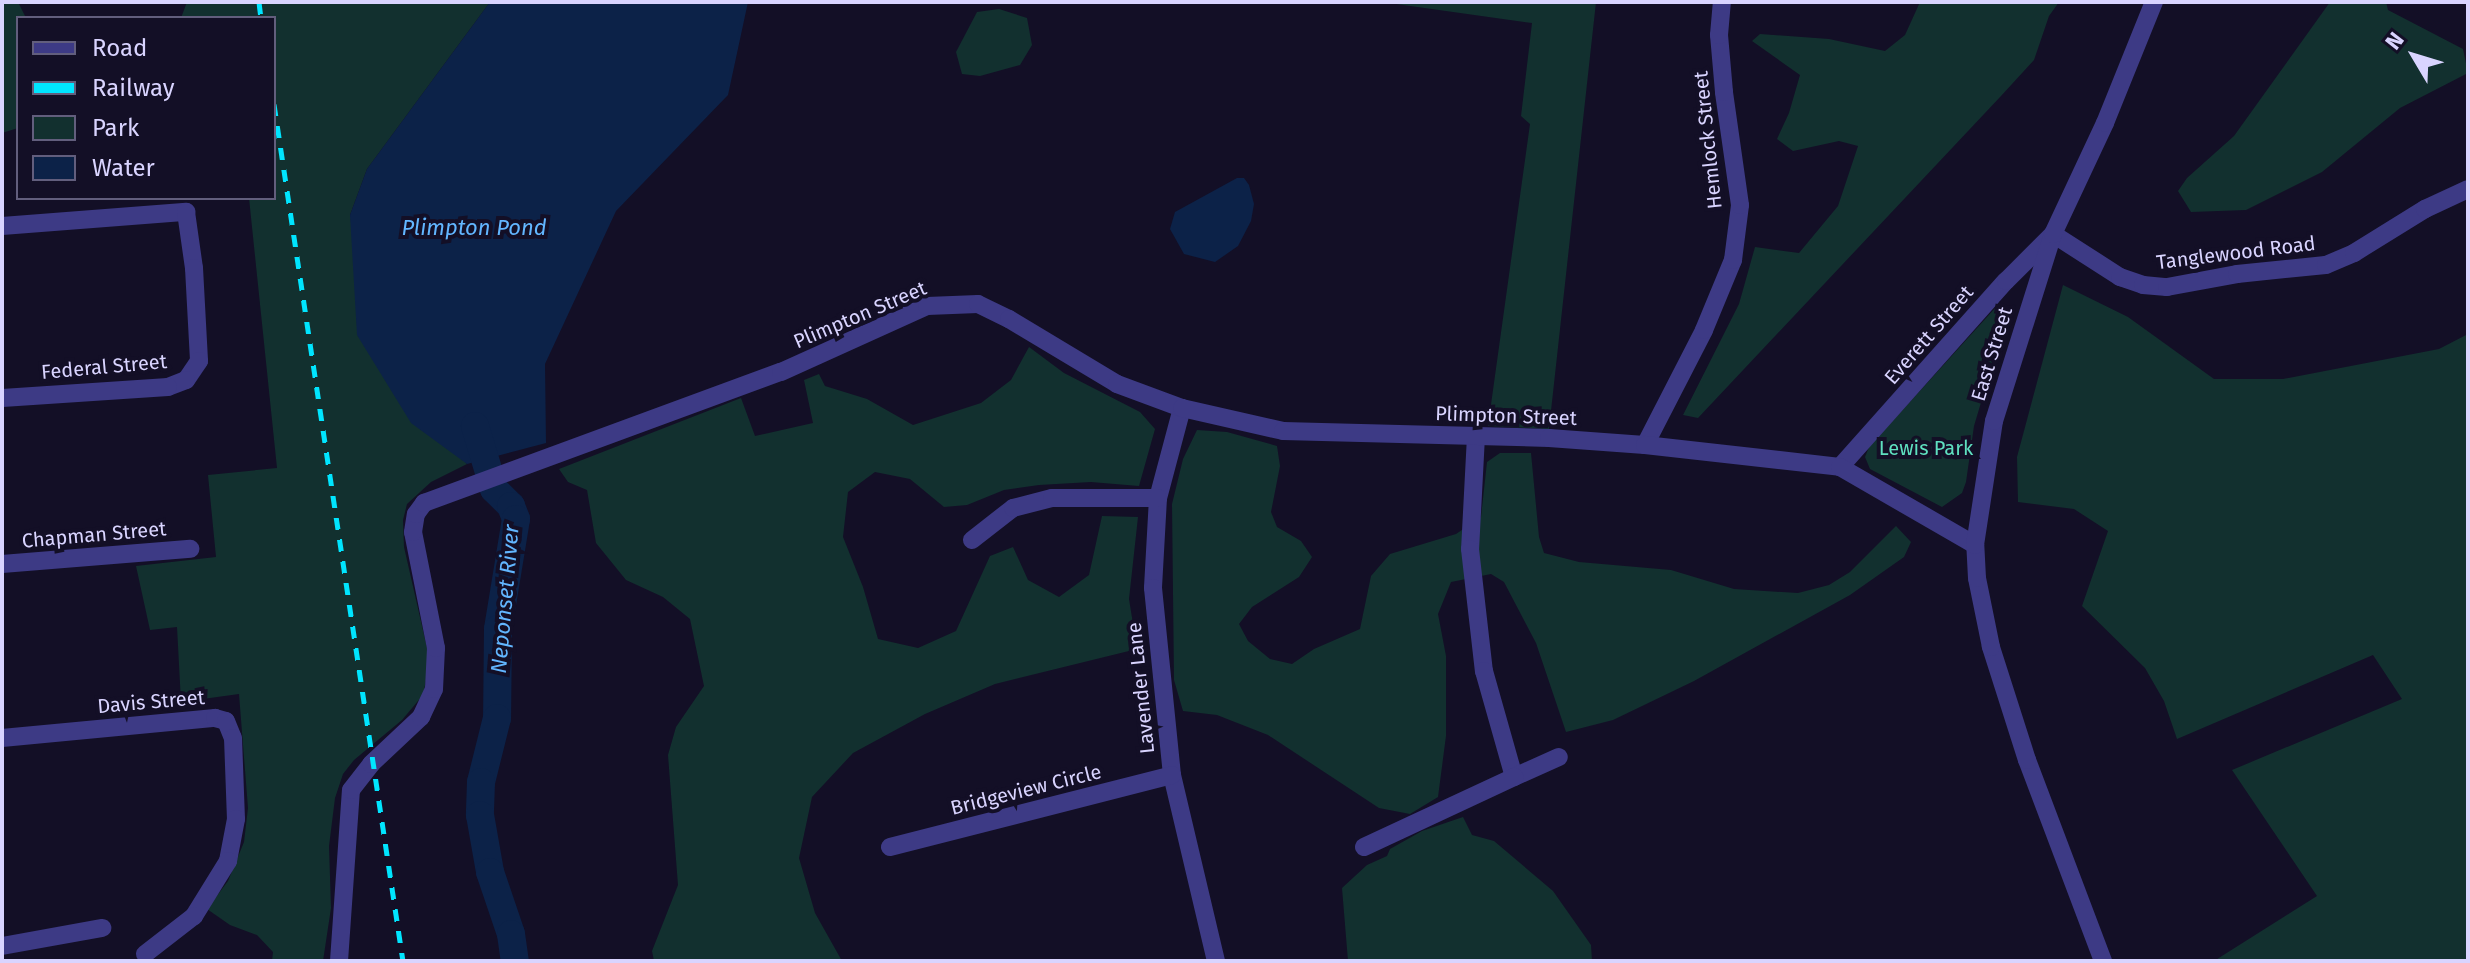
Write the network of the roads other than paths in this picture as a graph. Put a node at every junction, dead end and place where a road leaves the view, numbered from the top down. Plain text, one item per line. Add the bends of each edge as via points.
1 (1722, 2) edge
2 (2154, 2) edge
3 (2468, 189) edge
4 (2, 226) edge
5 (2053, 234) junction
6 (2, 398) edge
7 (1182, 408) junction
8 (1476, 436) junction
9 (1645, 445) junction
10 (1840, 467) junction
11 (1158, 498) junction
12 (972, 540) dead end
13 (1975, 545) junction
14 (190, 549) dead end
15 (2, 564) edge
16 (2, 738) edge
17 (1559, 757) dead end
18 (1172, 775) junction
19 (1514, 777) junction
20 (890, 847) dead end
21 (1364, 847) dead end
22 (102, 928) dead end
23 (2, 946) edge
24 (145, 954) dead end
25 (339, 961) edge
26 (1216, 961) edge
27 (2103, 961) edge

1 - 9 street, Hemlock Street via 1724,92 1740,205 1733,260
2 - 5 street, East Street
3 - 5 street, Tanglewood Road via 2326,265 2167,287 2120,277
4 - 6 street, Federal Street via 186,212 199,361 186,380 168,387
5 - 10 street, Everett Street
5 - 13 street, East Street via 1994,421
7 - 8 street, Plimpton Street via 1283,431
7 - 11 street, Lavender Lane
7 - 25 street, Plimpton Street via 1117,384 978,304 927,306 781,372 427,500 415,518 414,537 436,648 434,689 421,717 351,790
8 - 9 street, Plimpton Street
8 - 19 street via 1471,561 1484,671
9 - 10 street, Plimpton Street
10 - 13 street, Plimpton Street
11 - 12 street via 1052,498 1013,508
11 - 18 street, Lavender Lane via 1153,588
13 - 27 street, East Street via 1991,647 2027,760
14 - 15 street, Chapman Street
16 - 24 street, Davis Street via 226,721 233,738 235,794 235,839 228,861 194,916
17 - 19 street
18 - 20 street, Bridgeview Circle
18 - 26 street, Lavender Lane
19 - 21 street
22 - 23 street

